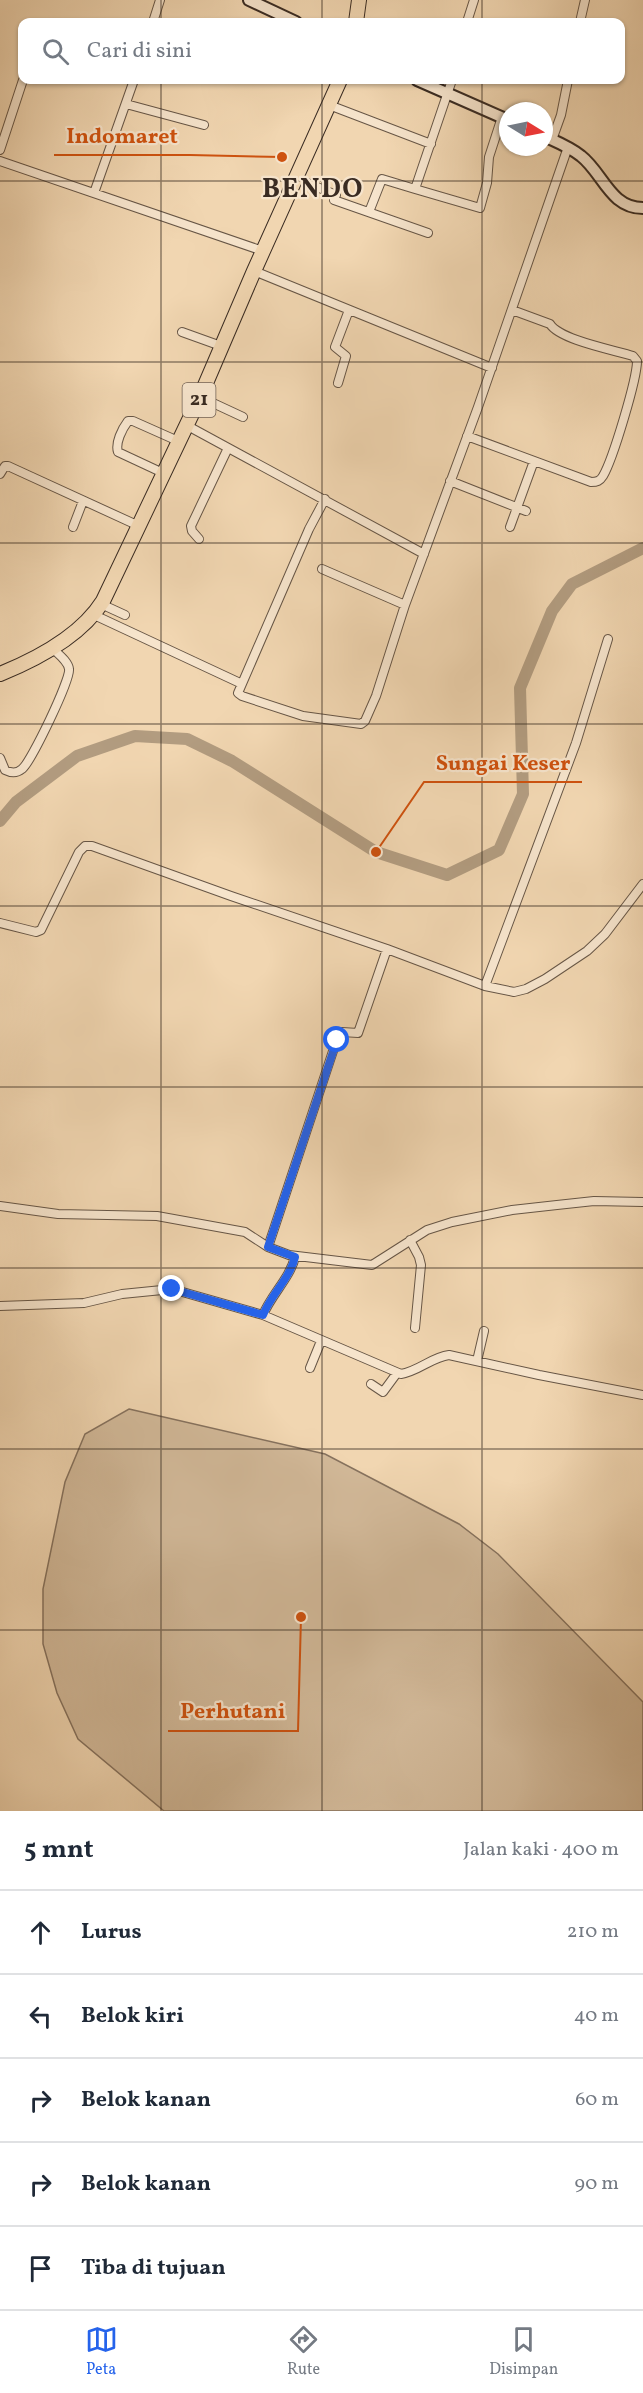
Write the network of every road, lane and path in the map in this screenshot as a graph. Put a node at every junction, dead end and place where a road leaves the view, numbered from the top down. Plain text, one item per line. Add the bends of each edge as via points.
1 (160, 0) edge
2 (249, 0) edge
3 (359, 0) edge
4 (474, 0) edge
5 (585, 0) edge
6 (154, 18) edge
7 (287, 18) edge
8 (357, 18) edge
9 (468, 18) edge
10 (581, 18) edge
11 (22, 84) edge
12 (133, 84) edge
13 (338, 84) edge
14 (427, 84) edge
15 (451, 84) edge
16 (567, 84) edge
17 (448, 93) junction
18 (126, 104) junction
19 (329, 105) junction
20 (499, 116) edge
21 (204, 125) dead end
22 (553, 129) edge
23 (499, 133) edge
24 (553, 140) edge
25 (430, 144) junction
26 (568, 147) junction
27 (0, 150) edge
28 (0, 161) edge
29 (296, 178) junction
30 (415, 189) junction
31 (94, 194) junction
32 (643, 208) edge
33 (369, 212) junction
34 (428, 233) dead end
35 (263, 251) junction
36 (254, 271) junction
37 (349, 310) junction
38 (512, 310) junction
39 (182, 332) dead end
40 (221, 346) junction
41 (492, 368) junction
42 (338, 382) dead end
43 (200, 397) junction
44 (243, 417) dead end
45 (186, 425) junction
46 (467, 436) junction
47 (178, 441) junction
48 (228, 448) junction
49 (534, 461) junction
50 (163, 473) junction
51 (0, 474) edge
52 (450, 481) junction
53 (325, 499) junction
54 (83, 501) junction
55 (517, 508) junction
56 (526, 511) dead end
57 (140, 526) junction
58 (73, 527) dead end
59 (510, 527) dead end
60 (199, 539) dead end
61 (424, 554) junction
62 (322, 569) dead end
63 (405, 605) junction
64 (97, 609) junction
65 (124, 615) dead end
66 (608, 639) dead end
67 (52, 648) junction
68 (0, 674) edge
69 (240, 683) junction
70 (0, 758) edge
71 (643, 884) edge
72 (0, 923) edge
73 (387, 949) junction
74 (485, 986) junction
75 (643, 1202) edge
76 (0, 1206) edge
77 (410, 1240) junction
78 (269, 1245) junction
79 (295, 1257) junction
80 (0, 1306) edge
81 (264, 1314) junction
82 (415, 1328) dead end
83 (484, 1331) dead end
84 (321, 1341) junction
85 (477, 1361) junction
86 (310, 1368) dead end
87 (397, 1373) junction
88 (370, 1384) dead end
89 (643, 1395) edge

1 - 6 street
2 - 7 main road
3 - 8 highway
4 - 9 street
5 - 10 street
11 - 27 street
12 - 18 street
13 - 19 highway, 21
14 - 17 main road
15 - 17 street
16 - 22 street via 561,114
17 - 20 main road
17 - 25 street
18 - 21 street
18 - 31 street
19 - 25 street
19 - 29 highway, 21
23 - 30 street via 489,157 480,208
24 - 26 main road
25 - 30 street
26 - 32 main road via 586,160 615,197 628,206
26 - 38 street
28 - 31 street
29 - 33 street via 336,195 334,200
29 - 35 highway, 21
30 - 33 street via 382,179
31 - 35 street
33 - 34 street
35 - 36 highway, 21
36 - 37 street
36 - 40 highway, 21
37 - 41 street
37 - 42 street via 336,347 346,356
38 - 41 street
38 - 49 street via 550,324 568,336 633,356 637,361 610,459 598,482
39 - 40 street
40 - 43 highway, 21
41 - 46 street
43 - 44 street
43 - 45 highway, 21
45 - 47 highway, 21
45 - 48 street
46 - 49 street
46 - 52 street
47 - 50 highway, 21
47 - 50 street via 130,420 125,424 118,452
48 - 53 street
48 - 60 street via 192,526
49 - 55 street
50 - 57 highway, 21
51 - 54 street via 8,466
52 - 55 street
52 - 61 street
53 - 61 street
53 - 69 street
54 - 57 street
54 - 58 street
55 - 56 street
55 - 59 street
57 - 64 highway, 21
61 - 63 street
62 - 63 street
63 - 69 street via 376,696 363,723 303,716 242,696 238,693
64 - 65 street
64 - 67 highway, 21
64 - 69 street
66 - 74 street via 573,752
67 - 68 highway, 21
67 - 70 street via 69,668 62,693 27,765 9,772
71 - 74 street via 605,934 544,980 514,992
72 - 73 street via 41,930 69,868 88,845
73 - 74 street
73 - 78 street via 358,1033 344,1031 338,1036
75 - 77 street via 594,1201 512,1210 452,1222
76 - 78 street via 58,1214 157,1216 245,1232
77 - 79 street via 372,1265
77 - 82 street via 421,1265
78 - 79 street
79 - 81 street
80 - 81 street via 84,1303 165,1288
81 - 84 street
83 - 85 street
84 - 86 street
84 - 87 street
85 - 87 street via 449,1355 418,1369
85 - 89 street
87 - 88 street via 383,1392

